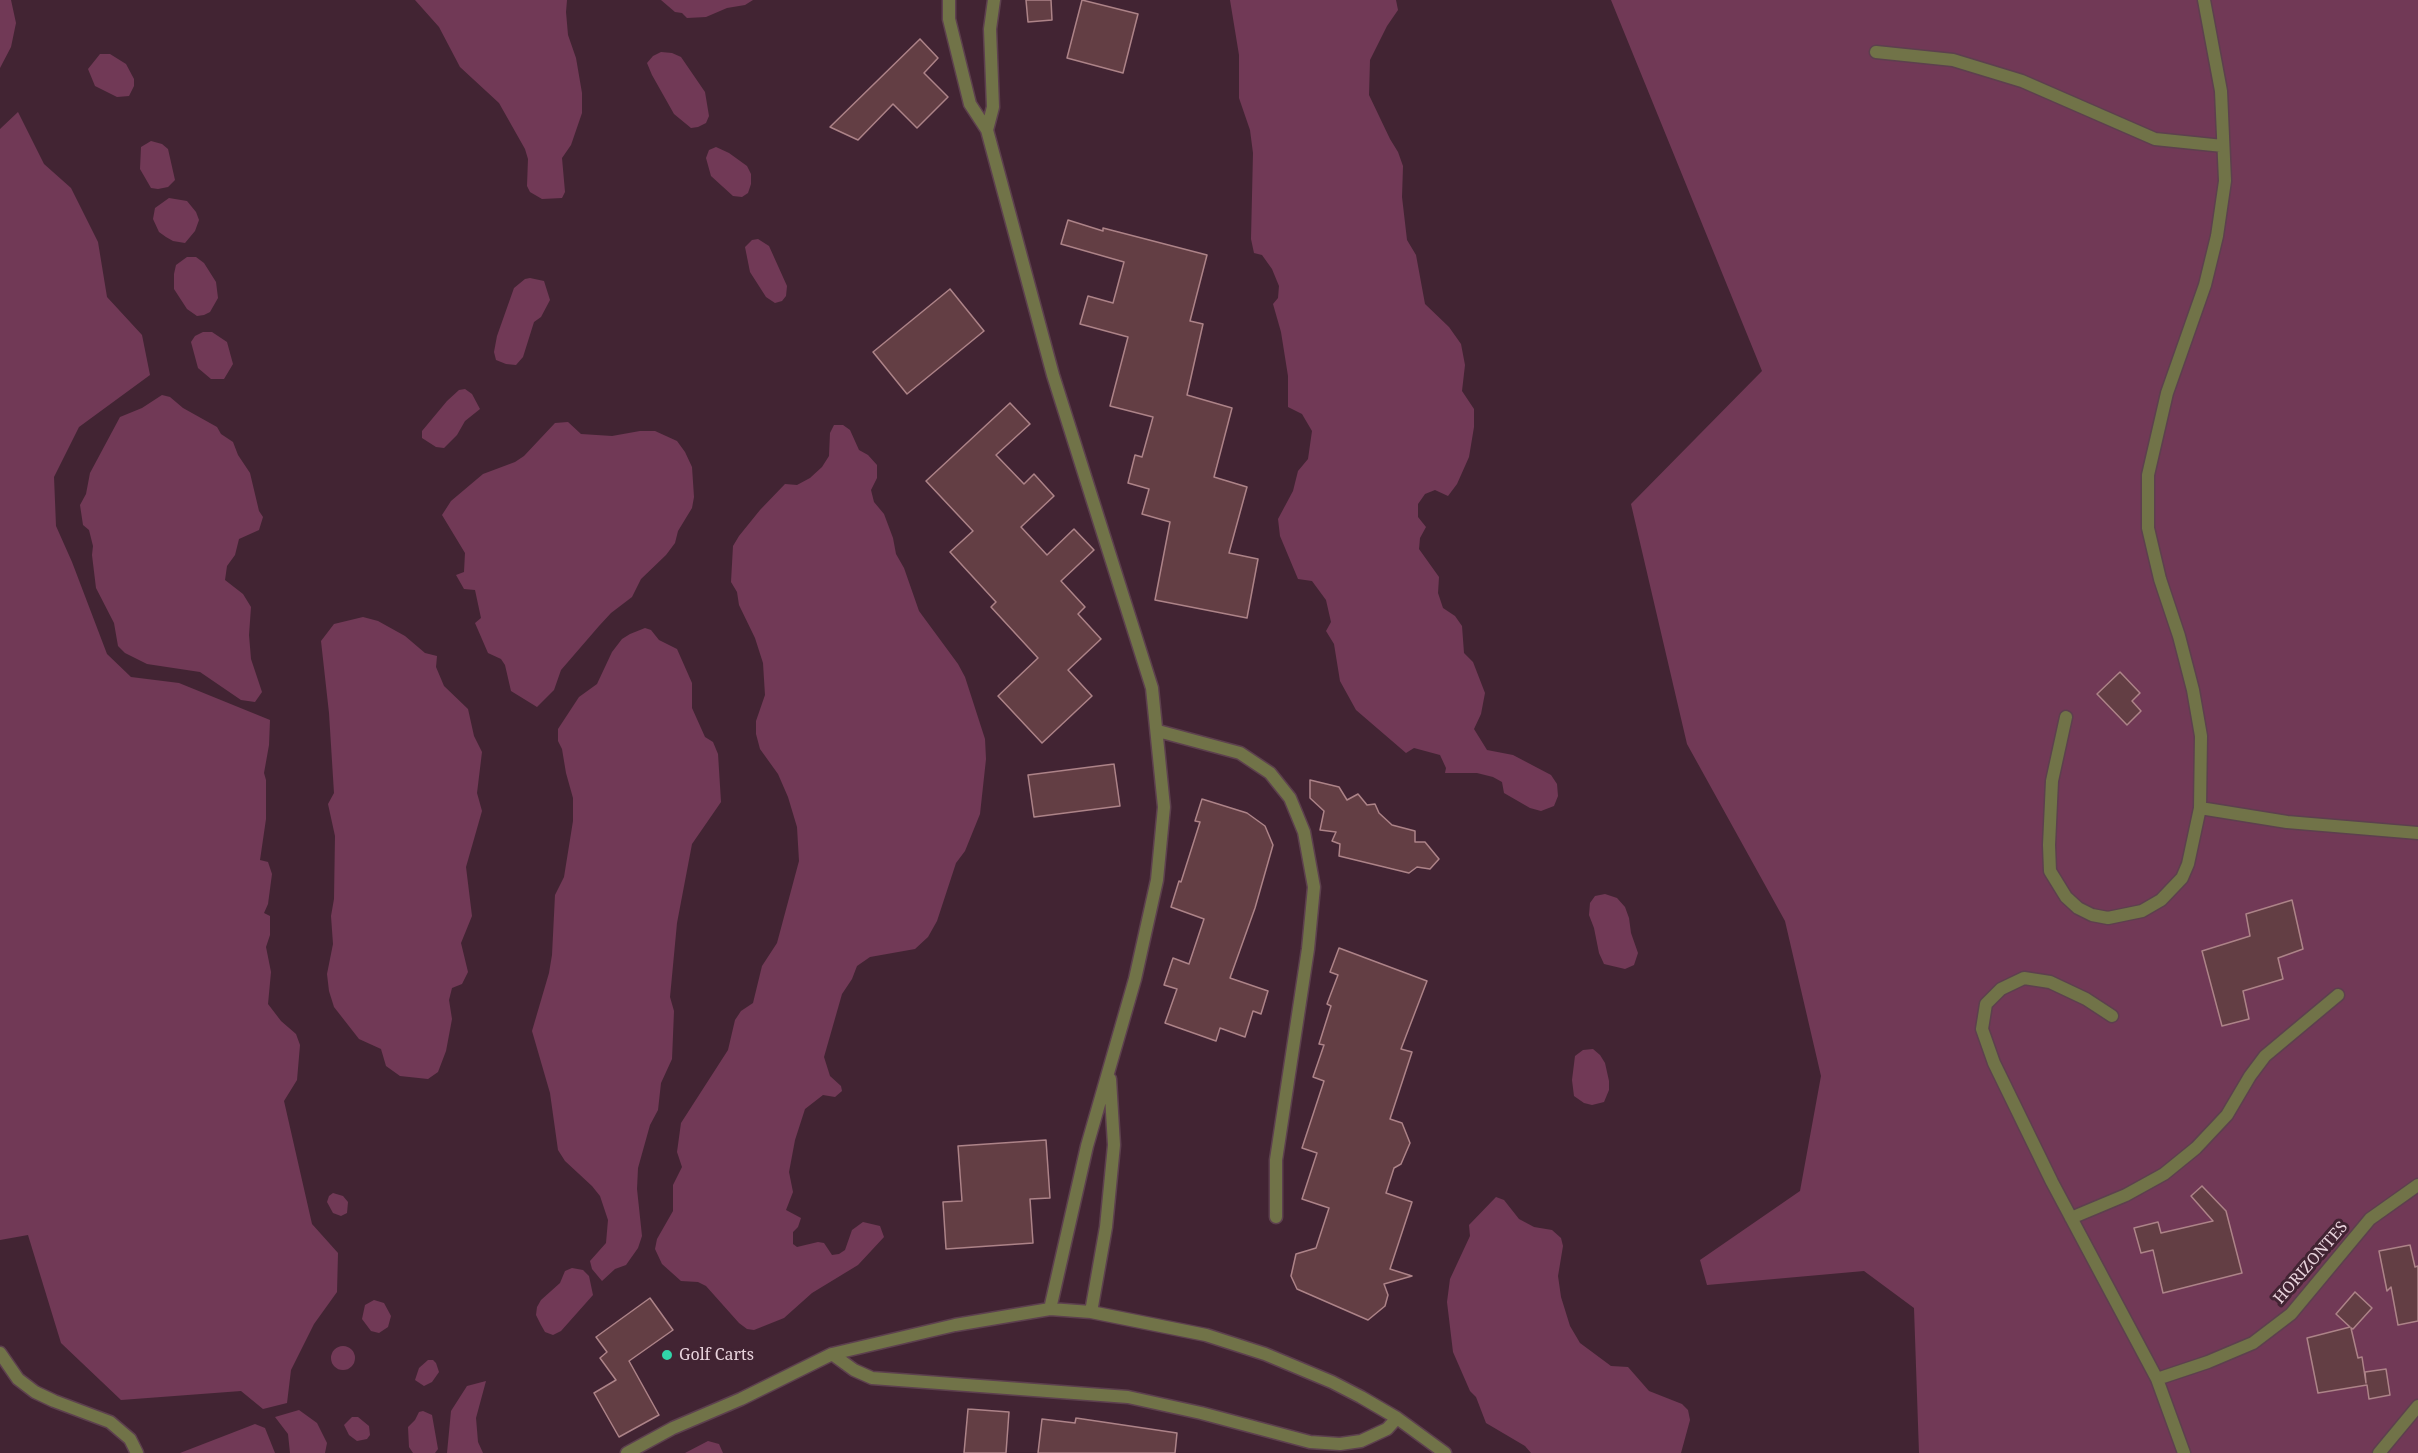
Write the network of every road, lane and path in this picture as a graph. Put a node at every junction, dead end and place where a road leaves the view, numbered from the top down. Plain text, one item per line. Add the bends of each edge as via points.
1 (949, 0) edge
2 (994, 0) edge
3 (2204, 0) edge
4 (1876, 52) dead end
5 (987, 130) junction
6 (2223, 146) junction
7 (2066, 717) dead end
8 (1158, 731) junction
9 (2200, 808) junction
10 (2418, 833) edge
11 (2338, 995) dead end
12 (2112, 1016) dead end
13 (1109, 1070) junction
14 (2418, 1185) edge
15 (1276, 1217) dead end
16 (2071, 1218) junction
17 (1050, 1309) junction
18 (1090, 1312) junction
19 (0, 1353) edge
20 (832, 1354) junction
21 (2157, 1379) junction
22 (2418, 1406) edge
23 (1397, 1418) junction
24 (137, 1453) edge
25 (627, 1453) edge
26 (1445, 1453) edge
27 (2184, 1453) edge
28 (2379, 1453) edge

1 - 5 street via 970,104
2 - 5 street via 990,29 993,107
3 - 6 street via 2221,91
4 - 6 street via 1953,60 2022,81 2155,140
5 - 8 street via 1053,375 1152,688
6 - 9 street via 2225,181 2215,246 2167,393 2148,475 2148,528 2180,636 2201,736
7 - 9 street via 2052,781 2050,871 2078,908 2108,918 2142,911 2161,900 2182,878
8 - 13 street via 1164,807 1157,880
8 - 15 street via 1240,753 1270,773 1290,798 1304,832 1314,887 1276,1160
9 - 10 street via 2287,822
11 - 16 street via 2265,1056 2227,1115 2196,1148 2164,1174
12 - 16 street via 2050,982 2024,978 2001,989 1986,1004 1983,1029 1994,1063
13 - 17 street via 1087,1146
13 - 18 street via 1114,1145 1106,1227
14 - 21 street, HORIZONTES via 2370,1220 2291,1314 2253,1342
16 - 21 street
17 - 18 street
17 - 20 street via 955,1325
18 - 23 street via 1206,1335 1265,1354 1332,1382
19 - 24 street via 18,1379 35,1392 110,1422 130,1439
20 - 23 street via 872,1378 1128,1397 1310,1442 1361,1441 1387,1429
20 - 25 street
21 - 27 street
22 - 28 street
23 - 26 street

